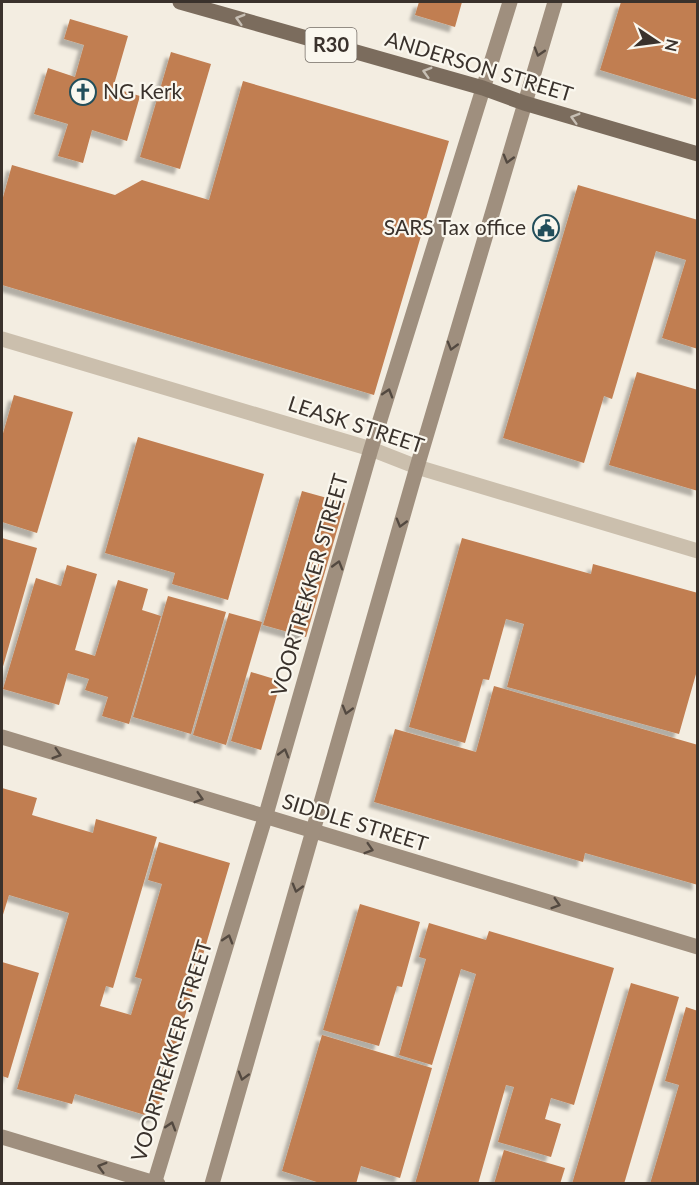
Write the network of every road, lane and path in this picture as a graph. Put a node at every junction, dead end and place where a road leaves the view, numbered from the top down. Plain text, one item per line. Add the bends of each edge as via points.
1 (180, 2) edge
2 (510, 2) edge
3 (555, 2) edge
4 (483, 88) junction
5 (524, 103) junction
6 (698, 154) edge
7 (2, 339) edge
8 (371, 449) junction
9 (417, 467) junction
10 (698, 551) edge
11 (2, 737) edge
12 (265, 818) junction
13 (313, 832) junction
14 (698, 947) edge
15 (2, 1137) edge
16 (154, 1183) edge
17 (212, 1184) edge

4 -> 1 main road, ANDERSON STREET / R30
2 - 4 street, VOORTREKKER STREET
3 -> 5 street
4 - 5 main road, ANDERSON STREET / R30
8 -> 4 street, VOORTREKKER STREET
6 -> 5 main road, ANDERSON STREET / R30
5 -> 9 street
7 - 8 street, LEASK STREET
8 - 9 street, LEASK STREET
12 -> 8 street, VOORTREKKER STREET
9 - 10 street, LEASK STREET
9 -> 13 street
11 -> 12 street, SIDDLE STREET
12 - 13 street, SIDDLE STREET
16 -> 12 street, VOORTREKKER STREET
13 -> 14 street, SIDDLE STREET
13 -> 17 street
16 -> 15 street

